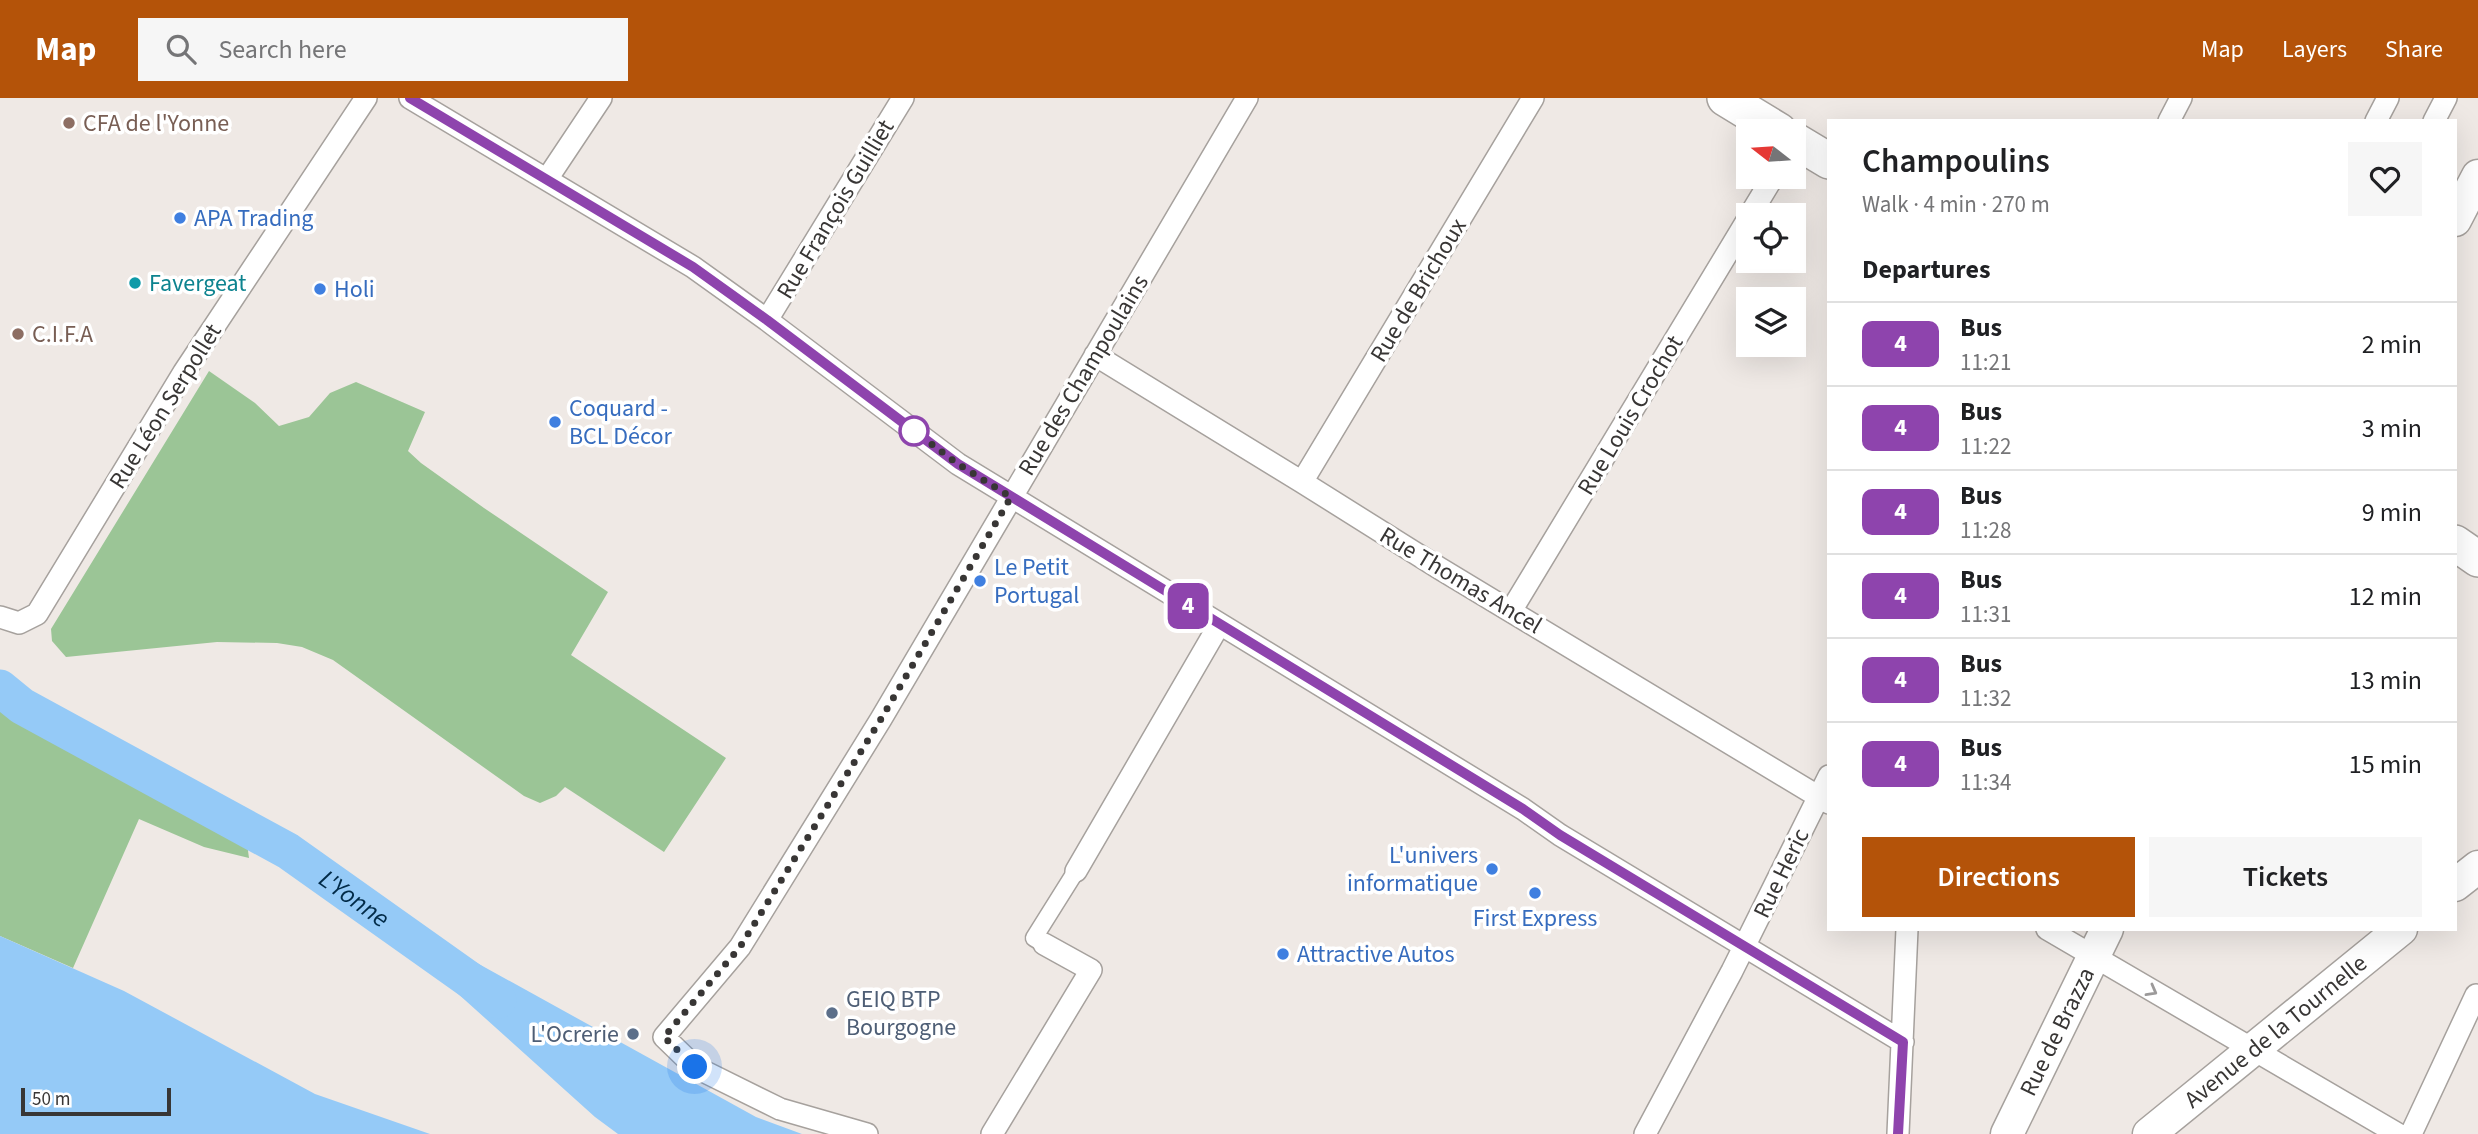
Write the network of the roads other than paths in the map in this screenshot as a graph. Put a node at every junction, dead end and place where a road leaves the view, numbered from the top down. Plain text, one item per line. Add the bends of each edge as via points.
1 (366, 98) edge
2 (410, 98) edge
3 (601, 98) edge
4 (903, 98) edge
5 (1247, 98) edge
6 (1533, 98) edge
7 (1725, 98) edge
8 (2181, 98) edge
9 (2388, 98) edge
10 (2445, 98) edge
11 (1759, 119) edge
12 (2170, 119) edge
13 (2377, 119) edge
14 (2435, 119) edge
15 (1806, 148) edge
16 (1827, 160) edge
17 (2478, 176) edge
18 (547, 179) junction
19 (2457, 216) edge
20 (1736, 239) edge
21 (767, 320) junction
22 (1095, 355) junction
23 (1302, 482) junction
24 (1011, 497) junction
25 (2457, 544) edge
26 (2478, 559) edge
27 (1511, 611) junction
28 (0, 617) edge
29 (1219, 625) junction
30 (1824, 800) edge
31 (2478, 867) edge
32 (1076, 871) joint
33 (2457, 883) edge
34 (1908, 931) edge
35 (2050, 931) edge
36 (2106, 931) edge
37 (2399, 931) edge
38 (1044, 944) joint
39 (1745, 945) junction
40 (2093, 957) junction
41 (2476, 995) dead end
42 (1903, 1042) junction
43 (2254, 1049) junction
44 (867, 1134) edge
45 (992, 1134) edge
46 (1645, 1134) edge
47 (1898, 1134) edge
48 (2007, 1134) edge
49 (2149, 1134) edge
50 (2398, 1134) edge
51 (2411, 1134) edge

1 - 28 street, Rue Léon Serpollet via 184,372 37,614 19,623
2 - 18 street
3 - 18 street
4 - 21 street, Rue François Guilliet
5 - 22 street, Rue des Champoulains
6 - 23 street, Rue de Brichoux
7 - 11 main road
8 - 12 street
9 - 13 street
10 - 14 street
15 - 16 main road
17 - 19 main road
18 - 21 street via 693,267
20 - 27 street, Rue Louis Crochot
21 - 24 street via 958,464
22 - 23 street, Rue Thomas Ancel
22 - 24 street, Rue des Champoulains
23 - 27 street, Rue Thomas Ancel
24 - 29 street
24 - 44 street, Rue des Champoulains via 740,947 664,1037 695,1067 780,1109
25 - 26 main road
27 - 30 street, Rue Thomas Ancel
29 - 32 street
29 - 39 street
30 - 39 street, Rue Heric
31 - 33 main road
32 - 38 street via 1034,939
34 - 42 street
35 - 40 street
36 - 40 main road, Rue de Brazza
37 - 43 main road, Avenue de la Tournelle
38 - 45 street via 1091,970
39 - 42 street
39 - 46 street, Rue Heric
40 -> 43 street
40 - 48 main road, Rue de Brazza
41 - 51 street
42 - 47 street
43 - 49 main road, Avenue de la Tournelle
43 - 50 street

